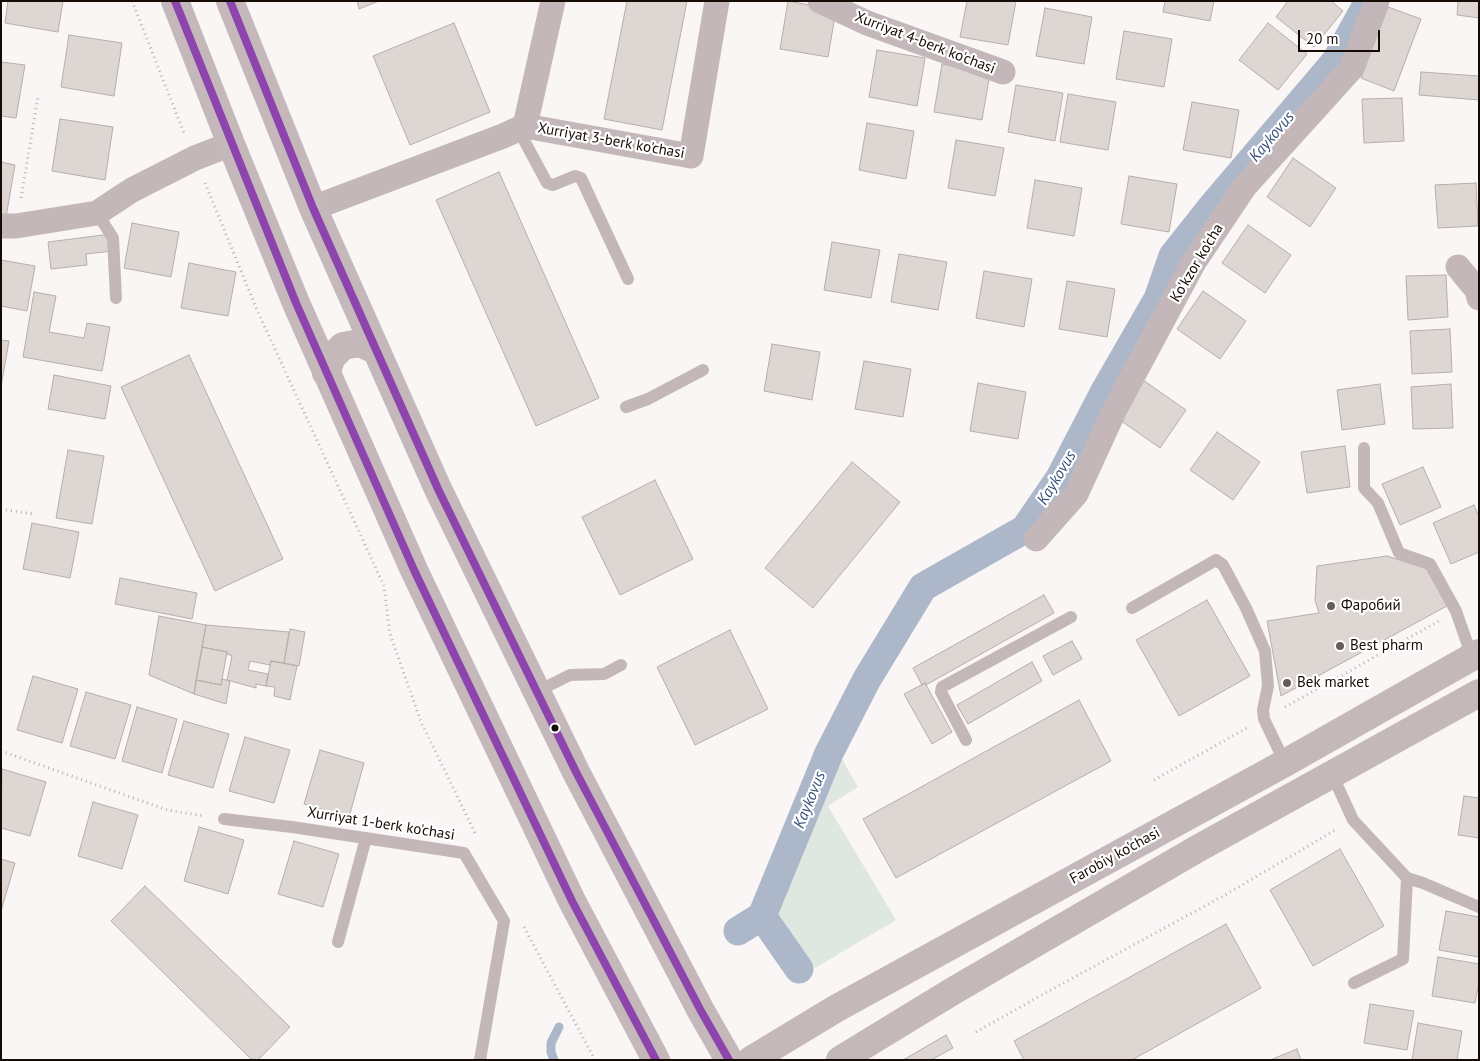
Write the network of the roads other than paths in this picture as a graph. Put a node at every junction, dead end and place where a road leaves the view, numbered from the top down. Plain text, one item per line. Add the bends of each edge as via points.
1 (175, 1) edge
2 (230, 1) edge
3 (553, 1) edge
4 (717, 1) edge
5 (820, 1) edge
6 (1378, 1) edge
7 (1003, 72) dead end
8 (515, 130) junction
9 (230, 144) junction
10 (313, 208) junction
11 (98, 213) junction
12 (9, 226) edge
13 (1458, 267) dead end
14 (628, 278) dead end
15 (116, 298) dead end
16 (1479, 298) edge
17 (375, 350) junction
18 (703, 370) dead end
19 (326, 373) junction
20 (626, 407) dead end
21 (1364, 448) dead end
22 (1036, 539) dead end
23 (1132, 608) dead end
24 (1072, 617) dead end
25 (1475, 655) edge
26 (621, 665) dead end
27 (536, 692) junction
28 (1479, 693) edge
29 (966, 740) dead end
30 (1285, 763) junction
31 (1332, 774) junction
32 (224, 819) road end
33 (366, 838) junction
34 (1407, 878) junction
35 (1479, 907) edge
36 (338, 942) dead end
37 (1354, 983) dead end
38 (480, 1060) edge
39 (656, 1060) edge
40 (729, 1060) edge
41 (751, 1060) edge
42 (840, 1060) edge

1 - 9 main road
2 - 10 main road
3 - 8 street
4 - 8 street, Xurriyat 3-berk ko'chasi via 690,156
5 - 7 street, Xurriyat 4-berk ko'chasi via 867,23
6 - 22 street, Ko'kzor ko'cha via 1352,69 1245,186 1194,262 1114,410 1076,494
8 - 10 street
8 - 14 lane via 547,183 553,185 576,176 581,178
9 - 11 street via 132,190
9 - 19 main road
10 - 17 main road
11 - 12 street
11 - 15 lane via 113,238
13 - 16 street via 1477,290
17 - 19 main road via 360,343 343,346 332,357
17 - 27 main road
18 - 20 lane
19 - 39 main road via 414,570 519,791 572,901
21 - 25 lane via 1364,488 1378,503 1400,553 1430,564
23 - 30 lane via 1216,560 1223,565 1266,651 1268,686 1264,719
24 - 29 lane via 942,687 941,692
25 - 30 main road, Farobiy ko'chasi
26 - 27 lane via 604,674 570,675
27 - 40 main road via 616,851
28 - 31 main road
30 - 41 main road, Farobiy ko'chasi via 837,1008
31 - 34 lane via 1353,820
31 - 42 main road via 1172,864
32 - 33 lane, Xurriyat 1-berk ko'chasi
33 - 36 lane
33 - 38 lane, Xurriyat 1-berk ko'chasi via 464,853 504,921
34 - 35 lane
34 - 37 lane via 1403,958

